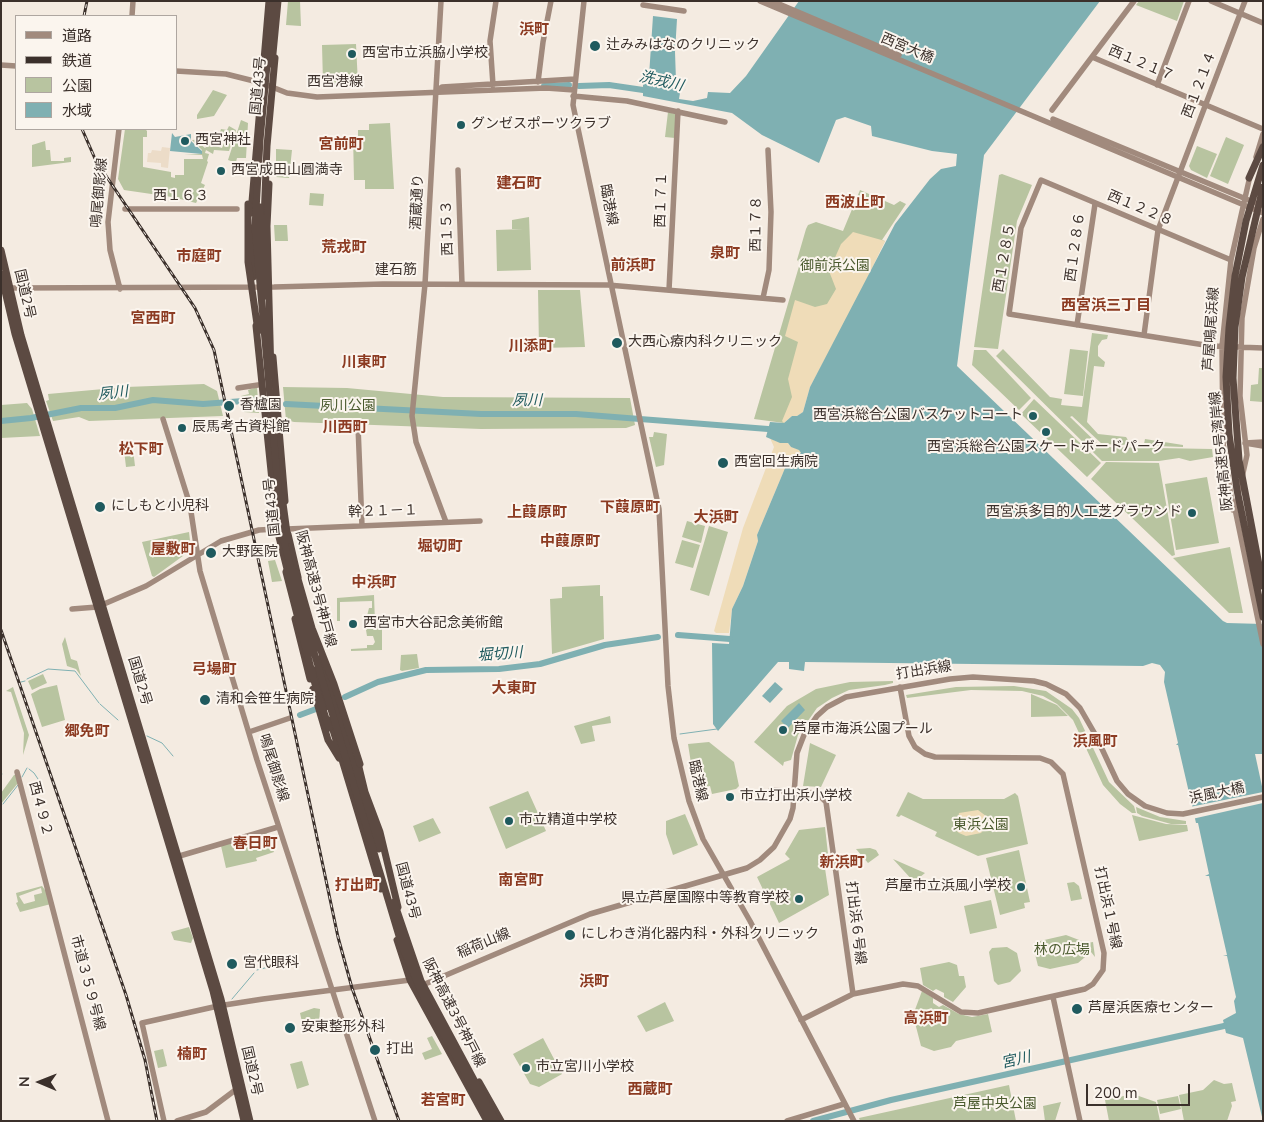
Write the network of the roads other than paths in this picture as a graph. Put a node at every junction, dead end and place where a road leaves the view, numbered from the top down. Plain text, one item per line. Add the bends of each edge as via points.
1 (133, 1) edge
2 (271, 1) edge
3 (279, 1) edge
4 (441, 1) edge
5 (496, 1) edge
6 (551, 1) edge
7 (584, 1) edge
8 (772, 1) edge
9 (1134, 1) edge
10 (1188, 1) edge
11 (1211, 1) edge
12 (1245, 1) edge
13 (761, 2) edge
14 (643, 5) dead end
15 (684, 10) dead end
16 (1241, 14) junction
17 (132, 15) edge
18 (1263, 23) edge
19 (1092, 57) junction
20 (1, 65) edge
21 (15, 66) edge
22 (178, 71) edge
23 (575, 79) junction
24 (538, 82) junction
25 (262, 83) junction
26 (493, 85) junction
27 (1157, 85) junction
28 (272, 87) junction
29 (480, 89) junction
30 (437, 91) junction
31 (573, 93) junction
32 (1205, 105) junction
33 (1052, 110) dead end
34 (678, 111) junction
35 (1043, 118) junction
36 (725, 122) dead end
37 (1263, 129) edge
38 (119, 130) edge
39 (1263, 134) edge
40 (266, 146) junction
41 (1263, 147) edge
42 (768, 150) dead end
43 (1263, 165) edge
44 (253, 166) dead end
45 (458, 170) dead end
46 (1179, 174) junction
47 (1249, 178) junction
48 (1041, 180) joint
49 (1263, 187) edge
50 (1243, 201) junction
51 (1095, 204) junction
52 (1263, 206) edge
53 (125, 209) dead end
54 (237, 209) dead end
55 (1263, 213) edge
56 (1263, 219) edge
57 (1158, 230) junction
58 (1, 250) edge
59 (1231, 260) junction
60 (1, 274) edge
61 (425, 284) junction
62 (462, 284) junction
63 (611, 285) junction
64 (253, 287) junction
65 (267, 287) junction
66 (9, 288) junction
67 (120, 289) junction
68 (669, 290) junction
69 (763, 298) junction
70 (782, 300) dead end
71 (1077, 324) junction
72 (1144, 335) junction
73 (1222, 346) junction
74 (1240, 347) junction
75 (1263, 348) edge
76 (269, 377) junction
77 (258, 385) dead end
78 (238, 388) dead end
79 (41, 411) junction
80 (163, 419) dead end
81 (358, 426) dead end
82 (1263, 442) edge
83 (1245, 443) junction
84 (1263, 446) edge
85 (276, 483) junction
86 (480, 521) dead end
87 (446, 522) junction
88 (362, 526) junction
89 (277, 529) junction
90 (287, 529) junction
91 (1239, 537) junction
92 (196, 554) junction
93 (1263, 586) edge
94 (100, 606) junction
95 (72, 609) dead end
96 (1263, 617) edge
97 (312, 628) junction
98 (1263, 644) edge
99 (900, 687) junction
100 (290, 718) dead end
101 (249, 732) junction
102 (342, 762) junction
103 (17, 772) dead end
104 (771, 790) dead end
105 (794, 791) junction
106 (365, 792) junction
107 (1263, 797) edge
108 (1176, 814) joint
109 (278, 827) junction
110 (39, 852) joint
111 (176, 857) junction
112 (724, 876) junction
113 (410, 980) junction
114 (425, 984) junction
115 (331, 990) junction
116 (853, 994) junction
117 (1053, 997) junction
118 (220, 1006) junction
119 (801, 1020) junction
120 (239, 1087) junction
121 (845, 1105) junction
122 (853, 1118) edge
123 (108, 1121) edge
124 (164, 1121) edge
125 (177, 1121) edge
126 (244, 1121) edge
127 (250, 1121) edge
128 (375, 1121) edge
129 (489, 1121) edge
130 (496, 1121) edge
131 (501, 1121) edge
132 (787, 1121) edge
133 (1080, 1121) edge

1 - 17 street
2 - 25 highway, 国道43号
2 - 76 highway, 阪神高速3号神戸線, bridge via 255,227
3 - 28 highway, 国道43号
3 - 76 highway, 阪神高速3号神戸線, bridge via 260,194
4 - 30 street, 酒蔵通り
5 - 26 street via 490,41
6 - 24 street
7 - 23 street, 臨港線
8 - 35 street, 西宮大橋
9 - 19 street
10 - 27 street
11 - 16 street
12 - 16 street, 西１２１４
13 - 35 street, 西宮大橋
14 - 15 street
16 - 18 street
16 - 32 street, 西１２１４
19 - 27 street, 西１２１７
19 - 33 street
20 - 21 street
22 - 25 street, 西宮港線 via 226,74
23 - 24 street, 西宮港線
23 - 31 street, 臨港線
24 - 26 street, 西宮港線
25 - 28 street, 西宮港線
25 - 64 highway, 国道43号 via 251,209
26 - 29 street, 西宮港線
27 - 32 street, 西１２１７
28 - 30 street, 西宮港線 via 287,93 322,97
28 - 40 highway, 国道43号
29 - 30 street, 西宮港線 via 442,87
29 - 31 street, 西宮港線 via 546,88
30 - 61 street, 酒蔵通り
31 - 34 street
31 - 63 street, 臨港線
32 - 37 street, 西１２１７
32 - 46 street, 西１２１４
34 - 36 street
34 - 68 street, 西１７１
35 - 46 street
38 - 67 street, 鳴尾御影線 via 108,222 112,259
39 - 47 street, 芦屋鳴尾浜線
40 - 65 highway, 国道43号 via 263,233
40 - 76 highway, bridge via 269,161
41 - 47 highway
42 - 69 street, 西１７８ via 771,212 769,270
43 - 96 highway, 阪神高速5号湾岸線, bridge via 1246,221 1235,276 1226,377 1229,434 1237,490
44 - 76 highway, bridge via 247,238 250,278
45 - 62 street, 西１５３
46 - 50 street
46 - 57 street, 西１２１４
47 - 50 street, 芦屋鳴尾浜線
48 - 51 street, 西１２２８
48 - 71 street, 西１２８５ via 1021,228 1009,314
49 - 93 highway, 阪神高速5号湾岸線, bridge via 1242,277 1235,327 1233,378 1239,460
50 - 52 street
50 - 55 street
50 - 59 street, 芦屋鳴尾浜線
51 - 57 street, 西１２２８
51 - 71 street, 西１２８６
53 - 54 street, 西１６３
56 - 74 street via 1246,285
57 - 59 street, 西１２２８
57 - 72 street, 西１２１４
58 - 66 highway, 国道2号
59 - 73 street, 芦屋鳴尾浜線
60 - 79 highway, 国道2号
61 - 62 street, 建石筋
61 - 65 street, 建石筋
61 - 87 street, 酒蔵通り via 412,416 416,442
62 - 63 street, 建石筋
63 - 68 street, 建石筋
63 - 112 street, 臨港線 via 659,509 664,634 674,738 695,820
64 - 65 street, 建石筋
64 - 67 street, 建石筋
64 - 89 highway, 国道43号
65 - 90 highway, 国道43号
66 - 67 street, 建石筋
66 - 79 highway, 国道2号
68 - 69 street, 建石筋
69 - 70 street, 建石筋
71 - 72 street
72 - 73 street
73 - 74 street
73 - 91 street, 芦屋鳴尾浜線 via 1224,451
74 - 75 street
74 - 83 street via 1241,416
76 - 85 highway, 阪神高速3号神戸線, bridge
76 - 97 highway, 阪神高速3号神戸線, bridge via 286,531
77 - 78 street
79 - 94 highway, 国道2号
80 - 92 street, 鳴尾御影線 via 190,504
81 - 88 street
82 - 83 street
83 - 84 street
83 - 91 street via 1246,466 1235,509
85 - 102 highway, bridge via 275,502 290,594
85 - 129 highway, 阪神高速3号神戸線, bridge via 282,532 296,591 402,946 424,998
86 - 87 street, 幹２１－１
87 - 88 street, 幹２１－１
88 - 90 street, 幹２１－１
89 - 92 street via 259,530 221,541
89 - 102 highway, 国道43号 via 301,626
90 - 106 highway, 国道43号 via 303,596
91 - 98 street
92 - 94 street via 146,586
92 - 101 street, 鳴尾御影線
94 - 95 street
94 - 111 highway, 国道2号
97 - 106 highway, bridge via 360,764
97 - 130 highway, 阪神高速3号神戸線, bridge via 414,966
99 - 105 street, 打出浜線 via 846,697 817,716 797,753
99 - 108 street, 打出浜線 via 974,677 1022,679 1046,684 1066,694 1080,708 1113,775 1128,794 1149,808
99 - 117 street, 打出浜１号線 via 909,736 924,754 935,757 1040,758 1052,762 1063,774 1104,964 1090,987
100 - 101 street
101 - 109 street, 鳴尾御影線
102 - 113 highway, 国道43号
103 - 110 street, 西４９２
104 - 105 street, 打出浜６号線
105 - 112 street, 打出浜線 via 790,819 778,842 753,864
105 - 116 street, 打出浜６号線 via 817,793 826,802
106 - 114 highway, 国道43号 via 380,832 400,917
107 - 108 street, 浜風大橋
109 - 111 street
109 - 115 street, 鳴尾御影線
110 - 123 street, 市道３５９号線
111 - 118 highway, 国道2号
112 - 114 street, 稲荷山線 via 590,914
112 - 119 street, 臨港線
113 - 114 street
113 - 115 street
113 - 129 highway, 国道43号
114 - 131 highway, 国道43号
115 - 118 street
115 - 128 street, 鳴尾御影線
116 - 117 street, 打出浜１号線 via 911,984 958,1011 970,1014
116 - 119 street, 打出浜１号線
117 - 133 street
118 - 120 highway, 国道2号
118 - 124 street via 142,1023
119 - 121 street, 臨港線
120 - 125 street via 206,1112
120 - 126 highway, 国道2号
120 - 127 highway, 国道2号
121 - 122 street, 臨港線
121 - 132 street

